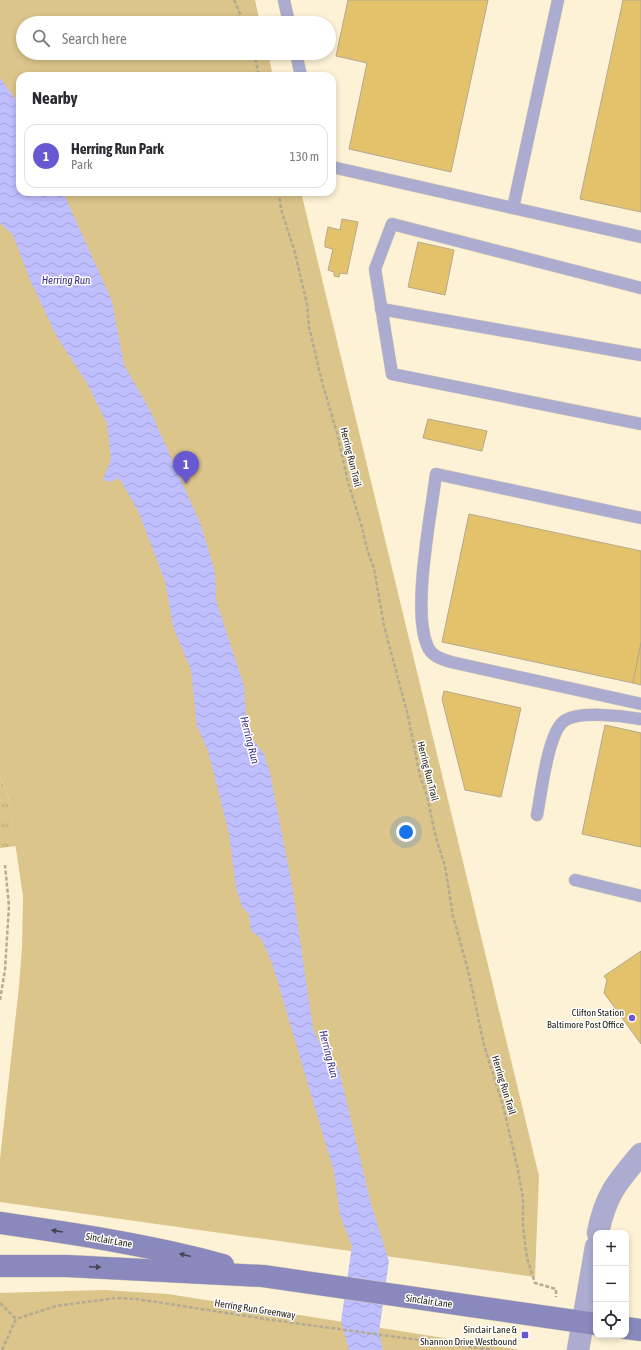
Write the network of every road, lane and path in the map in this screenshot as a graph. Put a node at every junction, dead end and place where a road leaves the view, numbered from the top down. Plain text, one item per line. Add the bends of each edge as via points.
1 (234, 0) edge
2 (284, 0) edge
3 (558, 0) edge
4 (241, 16) edge
5 (287, 16) edge
6 (256, 60) edge
7 (298, 60) edge
8 (258, 72) edge
9 (300, 72) edge
10 (336, 168) edge
11 (279, 196) edge
12 (513, 208) junction
13 (641, 237) edge
14 (641, 288) edge
15 (382, 309) junction
16 (641, 354) edge
17 (641, 424) edge
18 (641, 518) edge
19 (641, 704) edge
20 (641, 719) edge
21 (537, 815) dead end
22 (4, 865) dead end
23 (575, 880) dead end
24 (641, 896) edge
25 (0, 1000) edge
26 (641, 1154) edge
27 (0, 1223) edge
28 (599, 1230) edge
29 (0, 1266) edge
30 (594, 1266) edge
31 (263, 1276) junction
32 (0, 1303) edge
33 (16, 1318) junction
34 (556, 1318) junction
35 (589, 1322) edge
36 (629, 1328) edge
37 (641, 1330) edge
38 (2, 1350) edge
39 (493, 1350) edge
40 (578, 1350) edge

1 - 4 path
2 - 5 lane
3 - 12 lane
6 - 8 path
7 - 9 lane
10 - 12 lane
11 - 34 path, Herring Run Trail via 307,304 309,327 322,382 374,568 384,626 408,716 420,776 445,866 453,916 484,1045 503,1106 517,1165 523,1198 526,1258 535,1283 556,1289
12 - 13 lane
14 - 15 lane via 392,224 375,268
15 - 16 lane
15 - 17 lane via 392,374
18 - 19 lane via 436,474 422,585 422,629 427,646 436,657
20 - 21 lane via 618,715 580,716 563,721 553,736
22 - 25 path via 9,906 5,970
23 - 24 lane
26 - 28 street via 622,1175 609,1196
31 -> 27 main road, Sinclair Lane via 184,1254
29 -> 31 main road, Sinclair Lane via 67,1266
30 - 35 street
31 - 34 main road, Sinclair Lane
32 - 33 path
33 - 38 path
33 - 39 path, Herring Run Greenway via 56,1306 116,1298 161,1301 272,1320
34 - 35 main road, Sinclair Lane
35 - 40 street
36 - 37 main road

